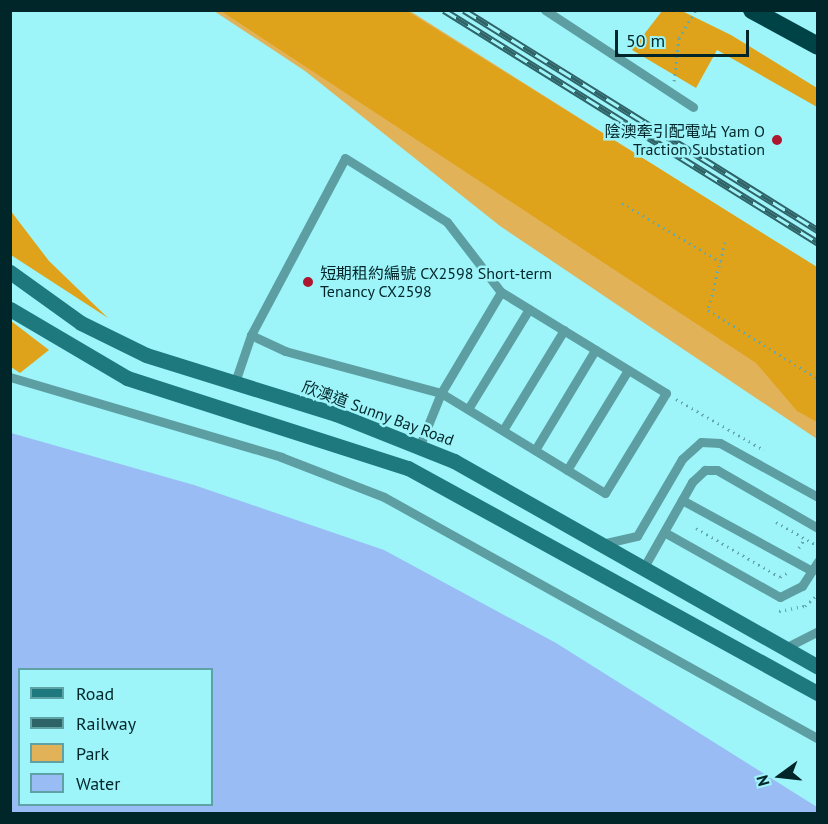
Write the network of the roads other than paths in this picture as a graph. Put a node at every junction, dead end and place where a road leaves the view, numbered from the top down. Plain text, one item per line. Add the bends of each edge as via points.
1 (545, 10) edge
2 (752, 10) edge
3 (818, 46) edge
4 (693, 107) dead end
5 (10, 272) edge
6 (501, 292) junction
7 (10, 309) edge
8 (529, 309) junction
9 (564, 330) junction
10 (251, 335) junction
11 (596, 350) junction
12 (628, 370) junction
13 (10, 377) edge
14 (234, 385) junction
15 (441, 393) junction
16 (468, 409) junction
17 (503, 430) junction
18 (420, 445) junction
19 (535, 450) junction
20 (408, 468) junction
21 (567, 470) junction
22 (818, 497) edge
23 (682, 500) junction
24 (818, 528) edge
25 (664, 532) junction
26 (604, 542) junction
27 (818, 561) edge
28 (644, 567) junction
29 (812, 571) junction
30 (818, 631) edge
31 (783, 648) junction
32 (818, 667) edge
33 (818, 693) edge
34 (818, 739) edge

1 - 4 lane
2 - 3 highway
5 - 14 main road, 欣澳道 Sunny Bay Road via 112,340
6 - 8 lane
6 - 10 lane via 447,222 345,158
6 - 15 lane
7 - 20 main road via 127,378
8 - 9 lane
8 - 16 lane
9 - 11 lane
9 - 17 lane
10 - 14 lane
10 - 15 lane via 285,351
11 - 12 lane
11 - 19 lane
12 - 21 lane
12 - 21 lane via 666,393 605,493
13 - 34 lane via 281,457 384,497
14 - 18 main road, 欣澳道 Sunny Bay Road
15 - 16 lane
15 - 18 lane
16 - 17 lane
17 - 19 lane
18 - 20 main road
18 - 26 main road, 欣澳道 Sunny Bay Road
19 - 21 lane
20 - 33 main road
22 - 26 lane via 720,443 701,442 682,459 638,536
23 - 24 lane via 697,475 717,470
23 - 25 lane
23 - 29 lane
25 - 28 lane
25 - 29 lane via 780,597 795,593
26 - 28 main road, 欣澳道 Sunny Bay Road
27 - 29 lane
28 - 31 main road, 欣澳道 Sunny Bay Road
30 - 31 lane
31 - 32 main road, 欣澳道 Sunny Bay Road

